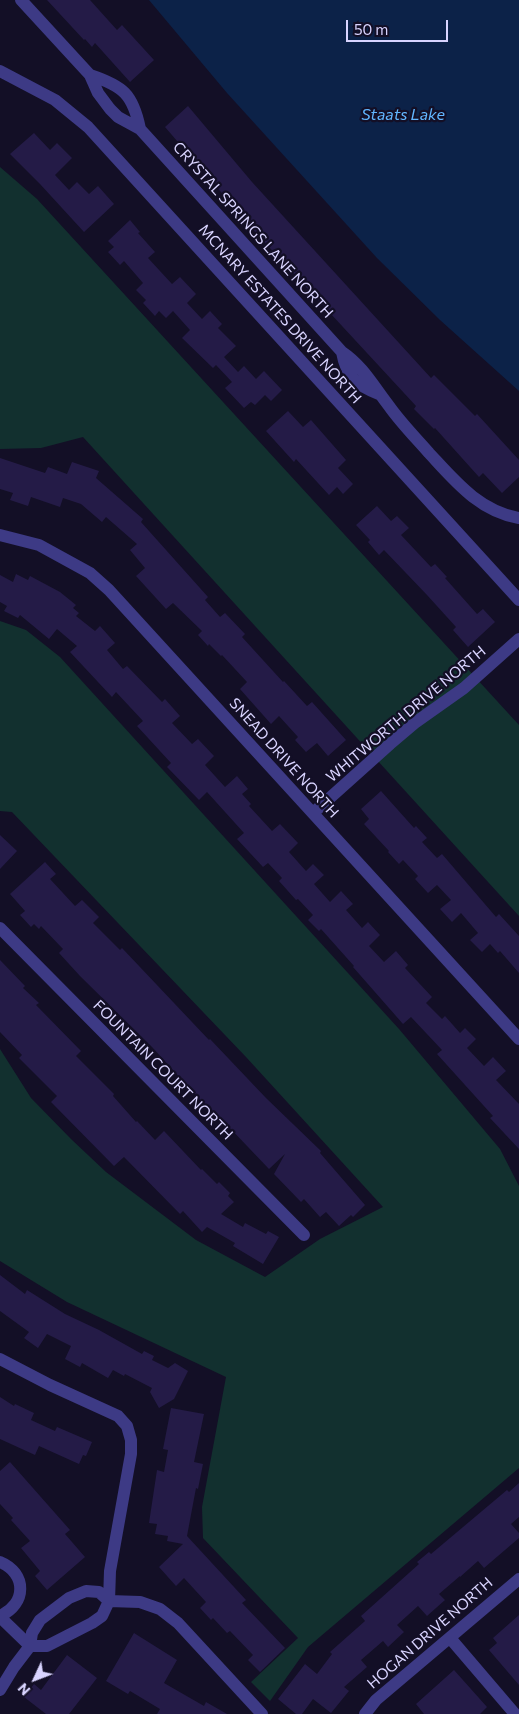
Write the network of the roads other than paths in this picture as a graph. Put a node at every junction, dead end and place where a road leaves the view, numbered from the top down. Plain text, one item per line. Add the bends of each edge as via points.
1 (21, 0) edge
2 (0, 71) edge
3 (90, 75) junction
4 (140, 129) junction
5 (519, 518) edge
6 (0, 535) edge
7 (519, 600) edge
8 (519, 639) edge
9 (313, 813) junction
10 (0, 928) edge
11 (519, 1039) edge
12 (304, 1235) dead end
13 (0, 1359) edge
14 (0, 1562) edge
15 (519, 1579) edge
16 (109, 1601) junction
17 (0, 1616) edge
18 (450, 1638) junction
19 (30, 1646) junction
20 (0, 1690) edge
21 (519, 1710) edge
22 (262, 1714) edge
23 (365, 1714) edge
24 (515, 1714) edge

1 - 3 street, CRYSTAL SPRINGS LANE NORTH
2 - 7 street, MCNARY ESTATES DRIVE NORTH via 55,100 88,127
3 - 4 street, CRYSTAL SPRINGS LANE NORTH via 110,109
3 - 4 street, CRYSTAL SPRINGS LANE NORTH via 120,88 137,113
4 - 5 street, CRYSTAL SPRINGS LANE NORTH via 342,352 369,377 410,432 453,480 475,500 494,511
6 - 9 street, SNEAD DRIVE NORTH via 39,545 90,573
8 - 9 street, WHITWORTH DRIVE NORTH via 464,688 416,722
9 - 11 street, SNEAD DRIVE NORTH
10 - 12 street, FOUNTAIN COURT NORTH
13 - 16 street via 118,1416 127,1426 130,1454 110,1571
14 - 17 street via 15,1573 20,1590 14,1607
15 - 18 street, HOGAN DRIVE NORTH
16 - 19 street via 102,1616 92,1623 46,1646
16 - 19 street via 99,1592 86,1591 69,1598 40,1620 32,1633
16 - 22 street via 140,1602 160,1609 178,1623
17 - 19 street
18 - 23 street, HOGAN DRIVE NORTH via 376,1700
18 - 24 street
19 - 20 street
21 - 24 street

